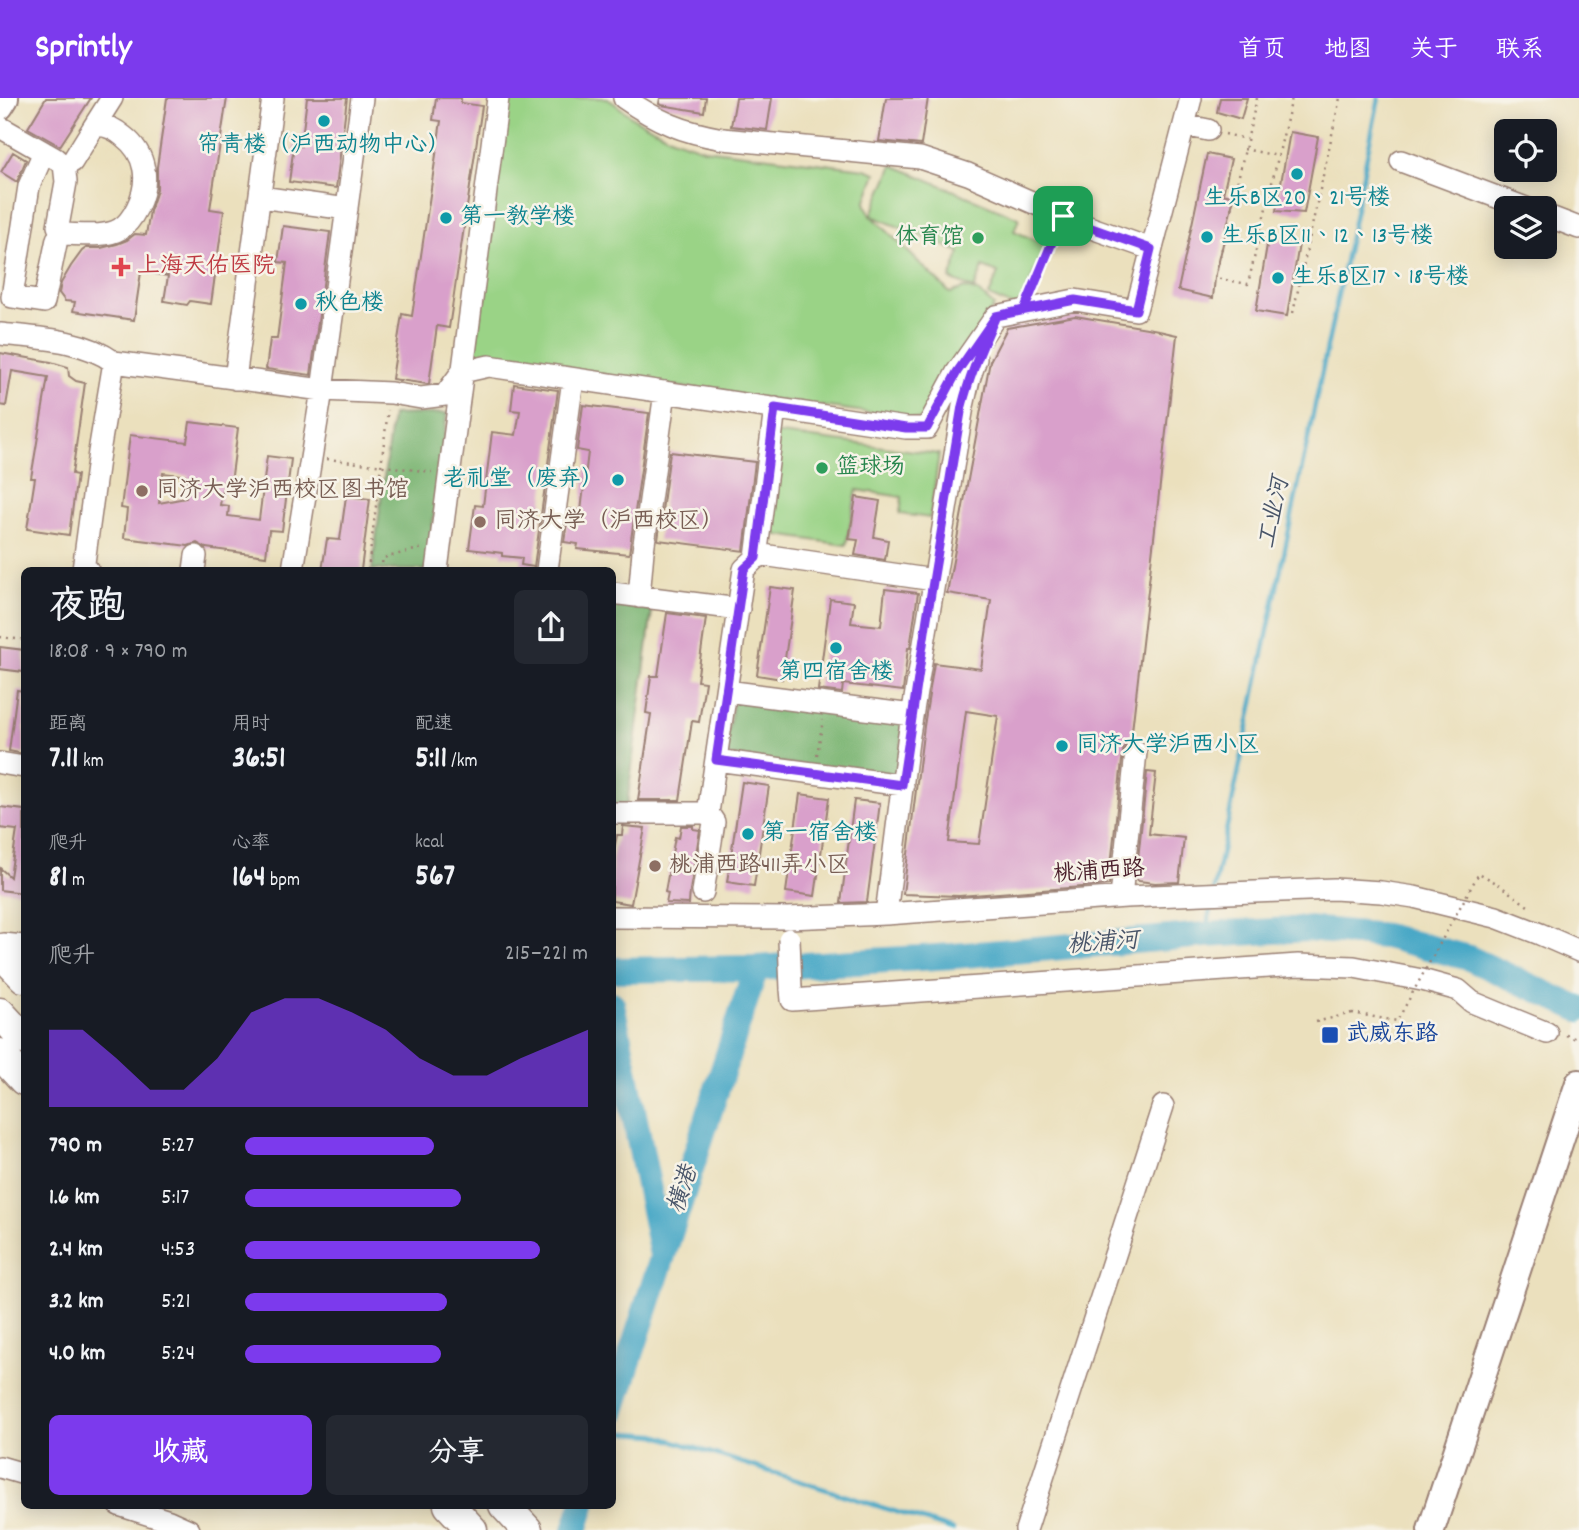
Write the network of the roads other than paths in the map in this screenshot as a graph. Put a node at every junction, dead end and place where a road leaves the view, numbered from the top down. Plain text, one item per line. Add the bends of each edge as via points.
1 (5, 98) edge
2 (112, 98) edge
3 (273, 98) edge
4 (362, 98) edge
5 (498, 98) edge
6 (624, 98) edge
7 (1191, 98) edge
8 (0, 106) edge
9 (1184, 125) junction
10 (0, 127) edge
11 (93, 128) junction
12 (1208, 131) road end
13 (44, 152) junction
14 (1401, 161) dead end
15 (64, 164) junction
16 (1494, 196) edge
17 (260, 197) junction
18 (347, 209) junction
19 (1557, 220) edge
20 (1579, 228) edge
21 (62, 234) junction
22 (1151, 249) junction
23 (6, 296) edge
24 (996, 316) junction
25 (0, 334) edge
26 (114, 362) junction
27 (462, 372) junction
28 (235, 379) junction
29 (573, 379) junction
30 (322, 390) junction
31 (665, 392) junction
32 (775, 408) junction
33 (756, 558) junction
34 (85, 567) edge
35 (293, 567) edge
36 (437, 567) edge
37 (547, 567) edge
38 (934, 580) junction
39 (616, 594) edge
40 (639, 597) junction
41 (738, 609) junction
42 (726, 691) junction
43 (912, 715) junction
44 (1136, 751) dead end
45 (716, 760) junction
46 (0, 763) edge
47 (21, 766) edge
48 (902, 785) junction
49 (616, 813) edge
50 (708, 813) junction
51 (703, 892) dead end
52 (1121, 897) junction
53 (886, 914) junction
54 (616, 917) edge
55 (788, 929) junction
56 (7, 946) edge
57 (1579, 951) edge
58 (21, 964) edge
59 (21, 972) edge
60 (0, 1013) edge
61 (0, 1023) edge
62 (1547, 1033) dead end
63 (21, 1036) edge
64 (21, 1046) edge
65 (0, 1054) edge
66 (21, 1077) edge
67 (1579, 1083) edge
68 (1163, 1107) dead end
69 (0, 1466) edge
70 (21, 1473) edge
71 (132, 1509) edge
72 (508, 1509) edge
73 (518, 1509) edge
74 (189, 1530) edge
75 (527, 1530) edge
76 (537, 1530) edge
77 (1026, 1530) edge
78 (1431, 1530) edge

1 - 8 main road
2 - 11 street
3 - 17 street
4 - 18 street
5 - 27 street
6 - 22 street via 695,134 920,158
7 - 9 street
9 - 12 street
9 - 22 street
10 - 13 street
11 - 15 street via 72,162
11 - 21 street via 112,128 131,142 143,160 144,190 122,228
13 - 15 street
13 - 23 street via 29,186
14 - 16 street
15 - 21 street via 66,182 58,226
17 - 18 street
17 - 28 street
18 - 30 street
19 - 20 street
21 - 23 street via 57,239 44,302
22 - 24 street via 1136,310 1075,300
24 - 32 street via 957,372 927,428
24 - 38 street via 968,380
25 - 26 street via 83,346
26 - 28 street
26 - 34 street
27 - 29 street via 489,366
27 - 30 street via 445,395 421,398
27 - 36 street
28 - 30 street
29 - 31 street
29 - 37 street
30 - 35 street
31 - 32 street
31 - 40 street
32 - 33 street
33 - 38 street via 763,555
33 - 41 street via 744,569
38 - 43 street
39 - 40 street
40 - 41 street
41 - 42 street
42 - 43 street
42 - 45 street
43 - 48 street
44 - 52 street
45 - 48 street
45 - 50 street
46 - 47 street
48 - 53 street
49 - 50 street
50 - 51 street via 714,822
52 - 53 street, 桃浦西路
52 - 57 street, 桃浦西路 via 1334,889 1381,892 1503,919
53 - 55 street, 桃浦西路
54 - 55 street, 桃浦西路
55 - 62 street, bridge via 792,1000 1332,965 1458,990 1472,1002
56 - 58 main road
56 - 59 highway
60 - 63 highway
61 - 64 main road
65 - 66 highway
67 - 78 main road
68 - 77 street
69 - 70 street
71 - 74 street
72 - 75 highway
73 - 76 main road

